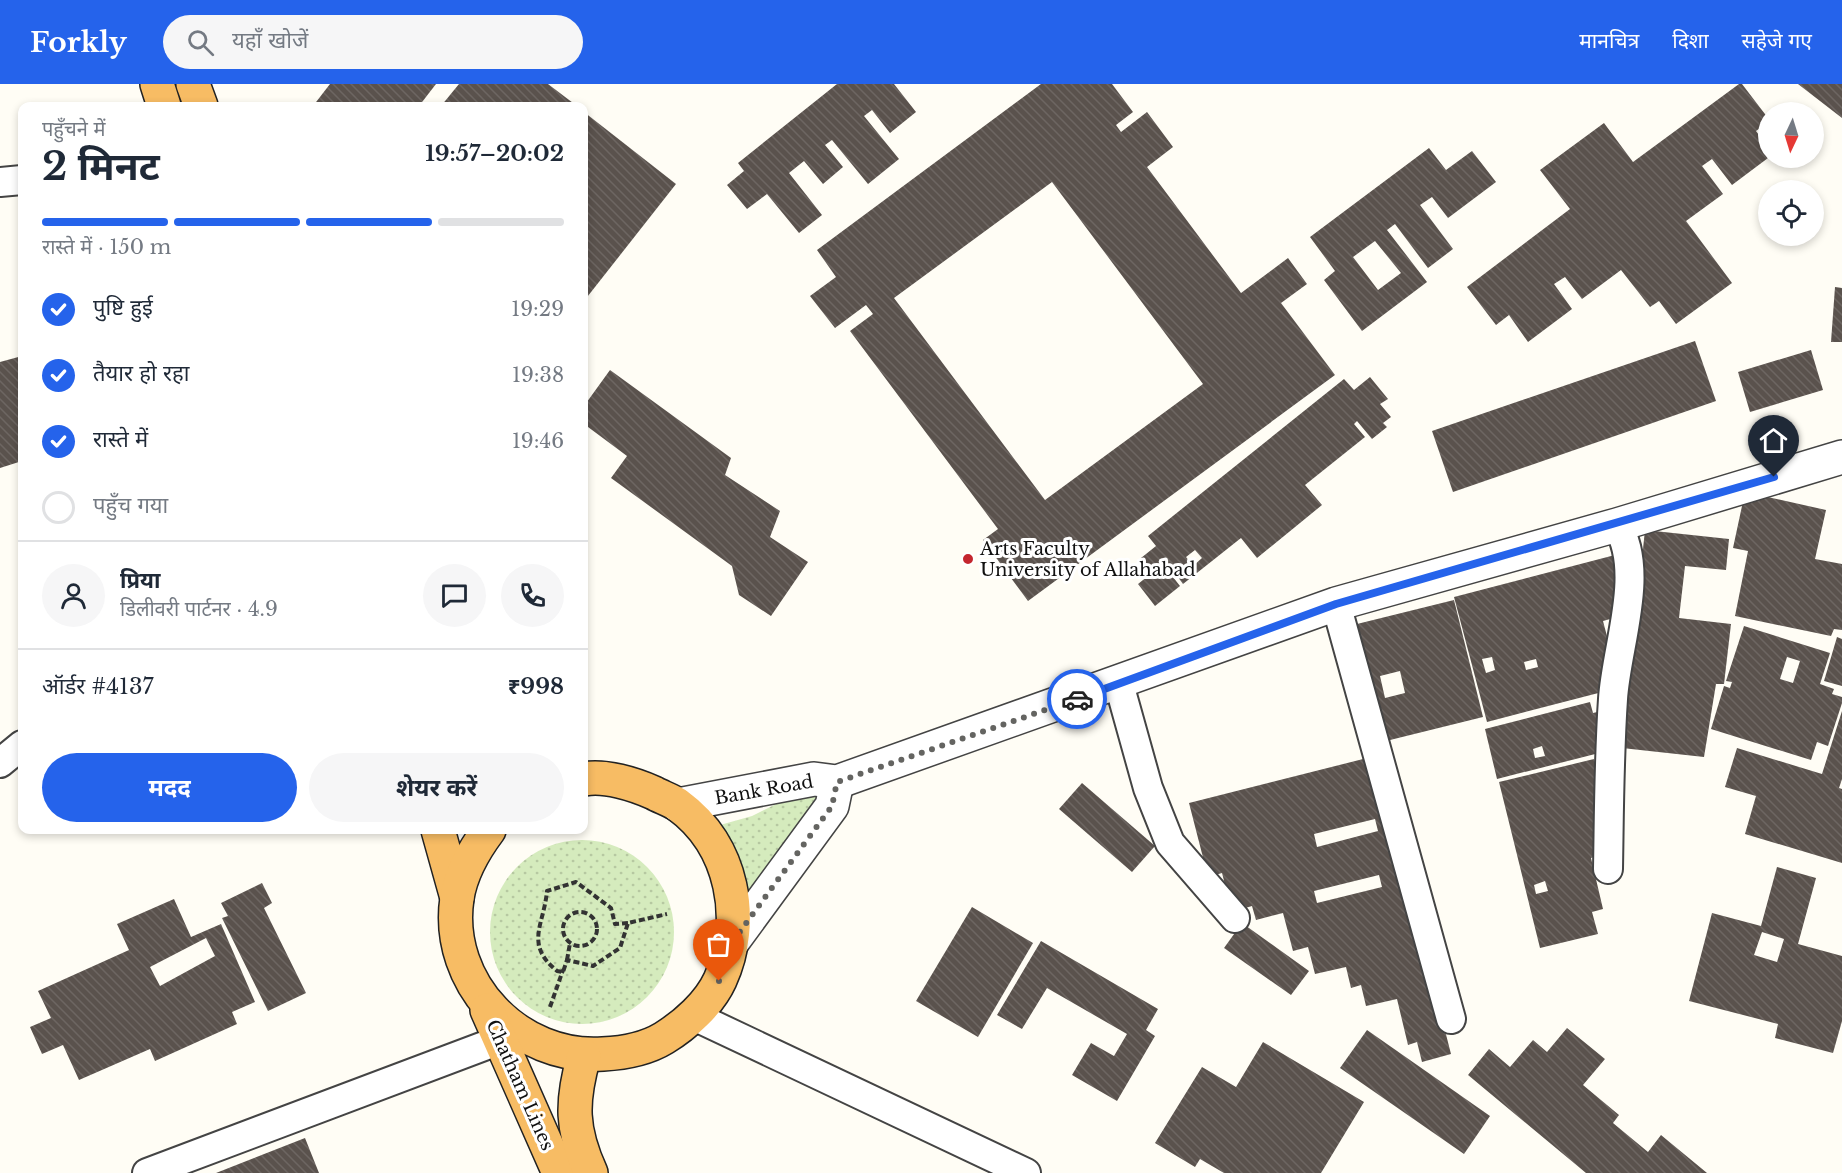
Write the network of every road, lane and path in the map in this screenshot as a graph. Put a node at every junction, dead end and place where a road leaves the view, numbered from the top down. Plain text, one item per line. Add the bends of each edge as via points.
1 (157, 84) edge
2 (193, 84) edge
3 (163, 102) edge
4 (200, 102) edge
5 (18, 180) edge
6 (0, 182) edge
7 (1842, 457) edge
8 (1617, 525) junction
9 (1336, 604) junction
10 (1119, 684) junction
11 (18, 748) edge
12 (0, 763) edge
13 (588, 779) edge
14 (837, 782) junction
15 (678, 805) junction
16 (439, 834) edge
17 (486, 834) edge
18 (1608, 869) dead end
19 (457, 898) junction
20 (667, 914) dead end
21 (1235, 918) dead end
22 (628, 922) junction
23 (733, 941) junction
24 (570, 943) junction
25 (567, 960) junction
26 (480, 996) junction
27 (550, 1007) dead end
28 (694, 1016) junction
29 (1451, 1019) dead end
30 (500, 1040) junction
31 (584, 1056) junction
32 (147, 1173) edge
33 (559, 1173) edge
34 (591, 1173) edge
35 (1026, 1173) edge

1 - 3 highway
2 - 4 highway
5 - 6 street
7 - 8 street, Bank Road
8 - 9 street, Bank Road
8 - 18 street via 1626,539 1629,565 1613,697
9 - 10 street, Bank Road
9 - 29 street
10 - 14 street, Bank Road
10 - 21 street via 1148,788 1170,843
11 - 12 street
13 - 15 highway, Chatham Lines via 635,784
14 - 15 street, Bank Road via 814,779
14 - 23 street via 832,806
15 - 23 highway, Chatham Lines via 706,832 725,866 734,903
16 - 19 highway, Chatham Lines
17 - 19 highway, Chatham Lines via 471,852
19 - 26 highway, Chatham Lines via 456,932 464,966
20 - 22 path
22 - 25 path via 620,948 607,959 593,966
22 - 25 path via 615,924 611,908 576,882 547,891 537,943 541,954 557,971 563,972
23 - 28 highway, Chatham Lines via 719,981
24 - 24 path via 563,922 575,911 592,915 597,931 592,941 582,946
24 - 25 path
25 - 27 path
26 - 30 highway, Chatham Lines
26 - 31 highway, Chatham Lines via 526,1038 554,1050
28 - 31 highway, Chatham Lines via 662,1040 624,1053
28 - 35 street
30 - 32 street
30 - 33 highway, Chatham Lines
31 - 34 highway, Chatham Lines via 575,1089 574,1120 579,1148

